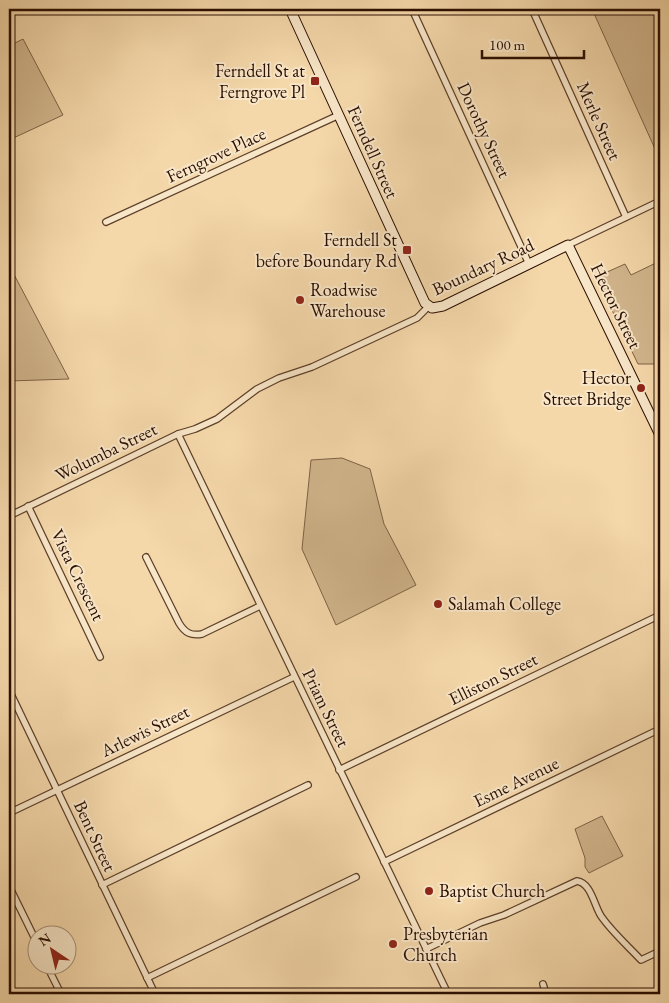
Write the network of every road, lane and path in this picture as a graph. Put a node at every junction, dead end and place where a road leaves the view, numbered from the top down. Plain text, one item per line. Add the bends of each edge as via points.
1 (290, 9) edge
2 (412, 9) edge
3 (532, 9) edge
4 (339, 115) junction
5 (660, 201) edge
6 (626, 217) junction
7 (106, 222) dead end
8 (568, 244) junction
9 (529, 264) junction
10 (429, 306) junction
11 (216, 419) joint
12 (178, 434) junction
13 (660, 435) edge
14 (28, 506) junction
15 (9, 516) edge
16 (146, 556) dead end
17 (260, 606) junction
18 (660, 615) edge
19 (100, 657) dead end
20 (294, 677) junction
21 (9, 690) edge
22 (660, 729) edge
23 (339, 770) junction
24 (308, 785) dead end
25 (57, 790) junction
26 (9, 813) edge
27 (384, 862) junction
28 (356, 877) dead end
29 (102, 885) junction
30 (9, 886) edge
31 (28, 926) edge
32 (426, 949) junction
33 (660, 951) edge
34 (52, 976) edge
35 (147, 978) junction
36 (543, 984) dead end
37 (61, 994) edge
38 (155, 994) edge
39 (448, 994) edge
40 (546, 994) edge

1 - 4 main road, Ferndell Street
2 - 9 street, Dorothy Street
3 - 6 street, Merle Street
4 - 7 street, Ferngrove Place
4 - 10 main road, Ferndell Street via 422,298
5 - 6 street, Boundary Road
6 - 8 street, Boundary Road
8 - 9 main road, Boundary Road
8 - 13 main road, Hector Street
9 - 10 main road, Boundary Road via 436,309
10 - 11 street, Boundary Road via 417,318 257,389
11 - 12 street, Wolumba Street
12 - 14 street, Wolumba Street
12 - 17 street, Priam Street
14 - 15 street, Wolumba Street
14 - 19 street, Vista Crescent
16 - 17 street via 179,623 188,634 202,634
17 - 20 street, Priam Street
18 - 23 street, Elliston Street
20 - 23 street, Priam Street
20 - 25 street, Arlewis Street
21 - 25 street, Bent Street
22 - 27 street, Esme Avenue
23 - 27 street, Priam Street
24 - 29 street
25 - 26 street, Arlewis Street
25 - 29 street, Bent Street
27 - 32 street, Priam Street
28 - 35 street
29 - 35 street, Bent Street
30 - 31 street
32 - 33 street via 577,881 587,887 602,916 641,960
32 - 39 street, Priam Street
34 - 37 street
35 - 38 street, Bent Street
36 - 40 street

